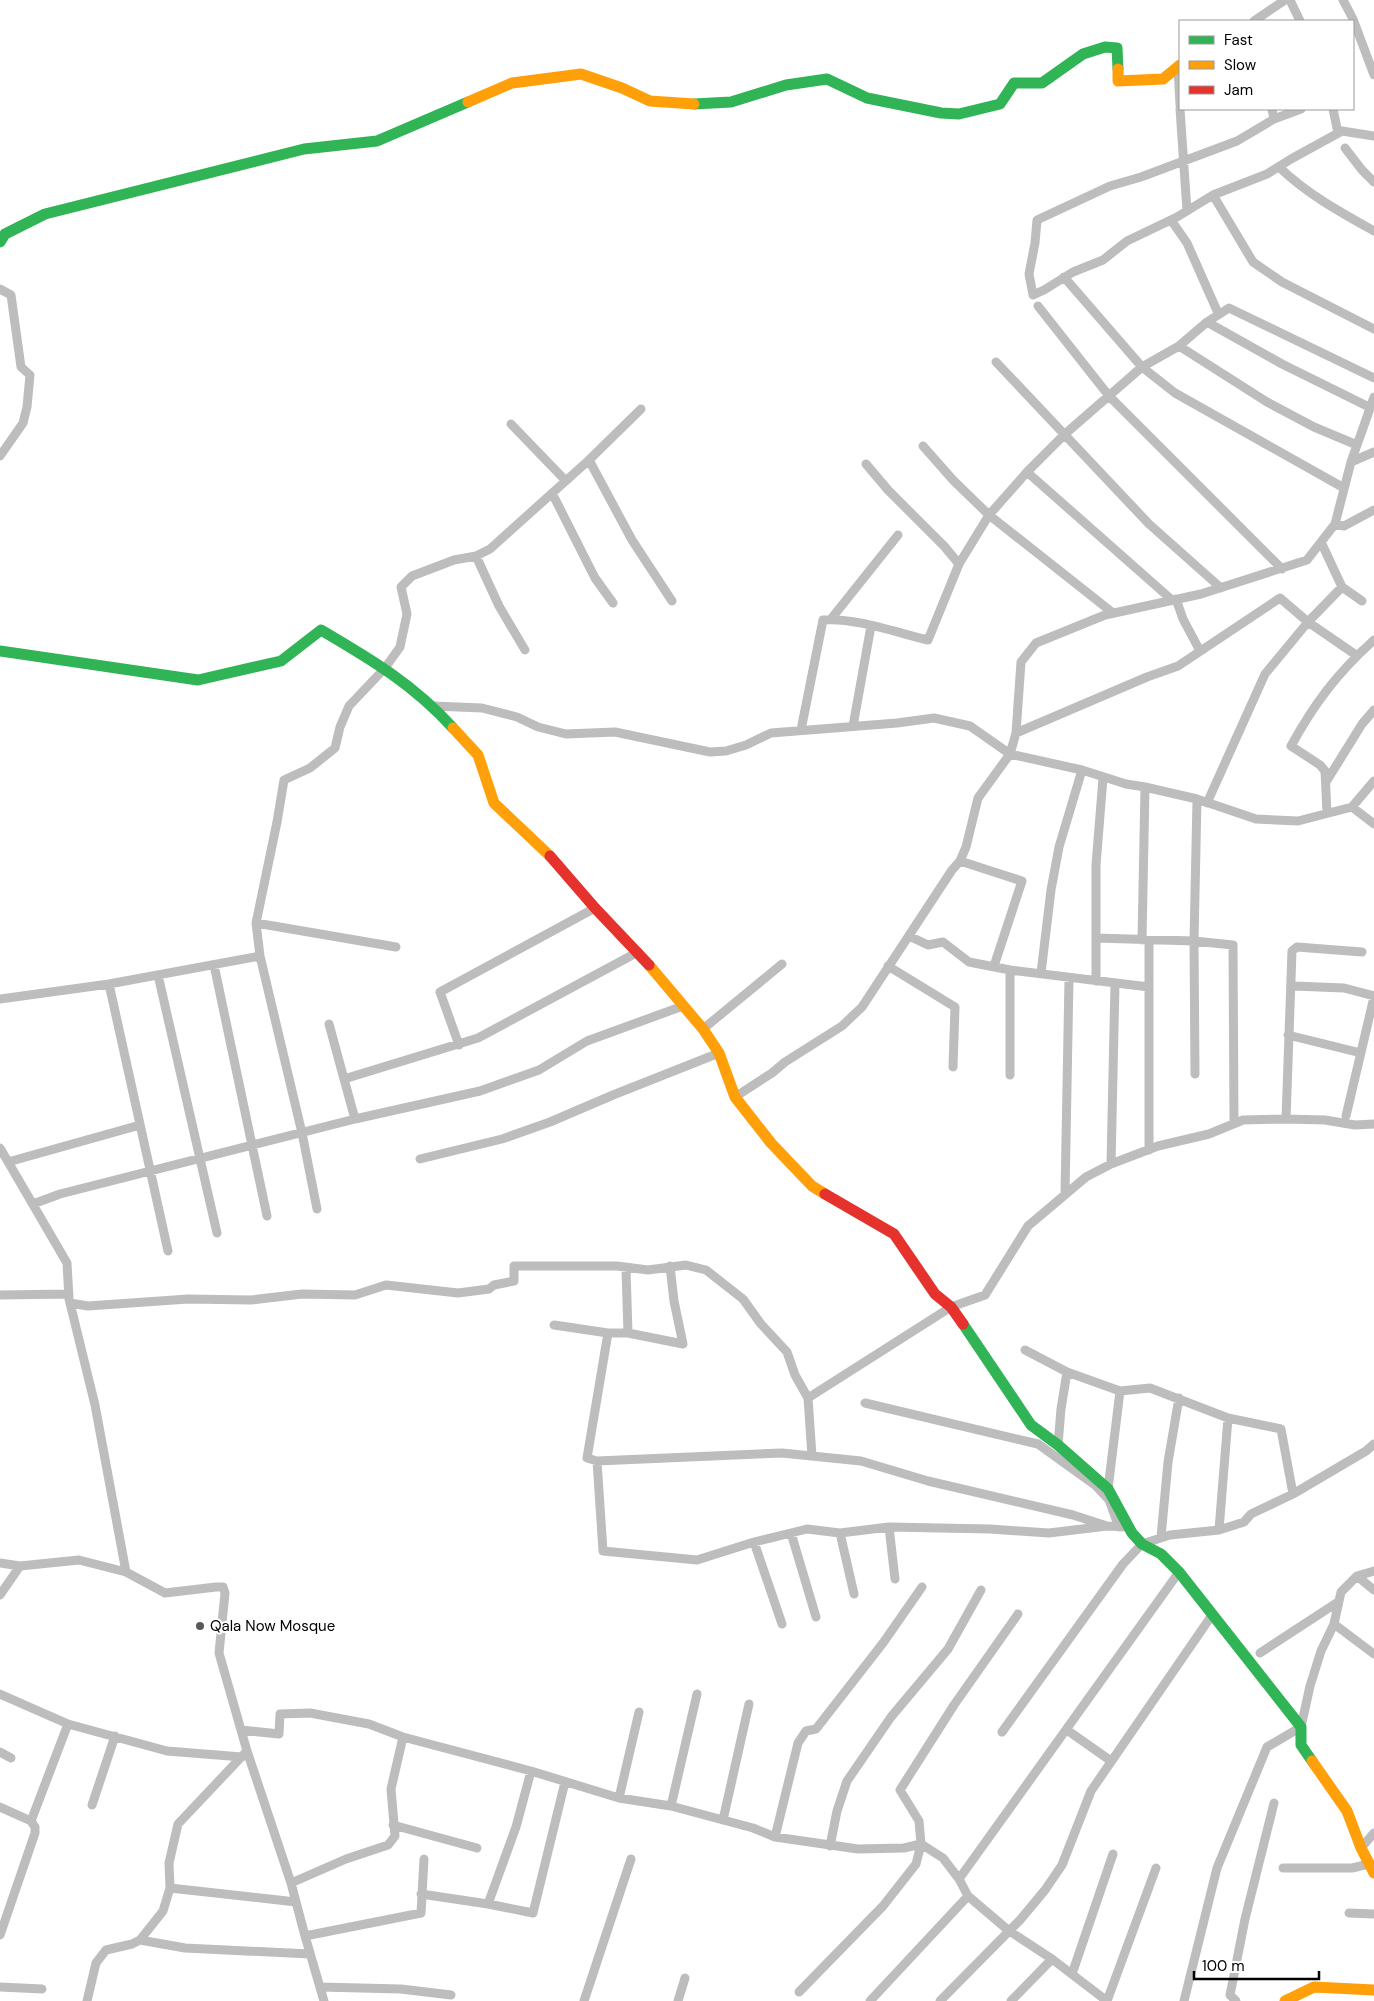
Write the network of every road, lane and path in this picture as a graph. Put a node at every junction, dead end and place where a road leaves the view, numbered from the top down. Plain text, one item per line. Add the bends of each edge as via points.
1 (1285, 0) edge
2 (1290, 0) edge
3 (1343, 0) edge
4 (1255, 20) edge
5 (1300, 20) edge
6 (1353, 20) edge
7 (1354, 23) edge
8 (1179, 66) edge
9 (1374, 75) edge
10 (1180, 110) edge
11 (1272, 110) edge
12 (1298, 110) edge
13 (1333, 110) edge
14 (1274, 119) junction
15 (1338, 133) junction
16 (1374, 136) edge
17 (1345, 148) dead end
18 (1184, 161) junction
19 (1280, 166) junction
20 (1374, 182) edge
21 (1214, 195) junction
22 (1187, 211) junction
23 (1171, 220) junction
24 (1374, 231) edge
25 (0, 242) edge
26 (1064, 277) junction
27 (0, 289) edge
28 (1038, 306) dead end
29 (1218, 313) junction
30 (1207, 322) junction
31 (1374, 329) edge
32 (1179, 346) junction
33 (996, 362) dead end
34 (1142, 367) junction
35 (1374, 378) edge
36 (1109, 396) junction
37 (1374, 397) edge
38 (1369, 407) junction
39 (641, 409) dead end
40 (511, 424) dead end
41 (1065, 434) junction
42 (1357, 445) junction
43 (923, 446) dead end
44 (1374, 452) edge
45 (0, 456) edge
46 (588, 460) junction
47 (1351, 462) junction
48 (866, 464) dead end
49 (1027, 472) junction
50 (564, 480) junction
51 (1344, 488) junction
52 (552, 492) junction
53 (1374, 510) edge
54 (989, 515) junction
55 (1335, 524) junction
56 (898, 535) dead end
57 (1321, 542) junction
58 (476, 556) junction
59 (959, 564) junction
60 (1282, 569) junction
61 (1342, 587) junction
62 (1220, 588) junction
63 (1174, 600) junction
64 (672, 601) dead end
65 (1362, 601) dead end
66 (613, 603) dead end
67 (1114, 613) junction
68 (832, 619) junction
69 (1308, 622) junction
70 (871, 626) junction
71 (1374, 640) edge
72 (525, 650) dead end
73 (0, 651) edge
74 (1200, 651) junction
75 (1356, 655) junction
76 (385, 668) junction
77 (433, 706) junction
78 (1374, 710) edge
79 (853, 726) junction
80 (801, 730) junction
81 (1016, 733) junction
82 (1010, 754) junction
83 (1082, 770) junction
84 (1102, 778) junction
85 (1374, 781) edge
86 (1325, 783) junction
87 (1145, 787) junction
88 (1197, 799) junction
89 (1207, 803) junction
90 (1352, 808) junction
91 (1327, 813) junction
92 (1374, 824) edge
93 (960, 861) junction
94 (595, 908) junction
95 (256, 923) junction
96 (909, 936) junction
97 (1096, 938) junction
98 (1145, 940) junction
99 (1194, 941) junction
100 (396, 947) dead end
101 (638, 952) junction
102 (1362, 952) dead end
103 (260, 956) junction
104 (782, 964) dead end
105 (214, 965) junction
106 (888, 966) junction
107 (994, 966) junction
108 (1010, 970) junction
109 (1040, 973) junction
110 (158, 975) junction
111 (1069, 979) junction
112 (1096, 981) junction
113 (109, 984) junction
114 (1115, 984) junction
115 (1294, 986) dead end
116 (1149, 988) junction
117 (1374, 996) edge
118 (0, 999) edge
119 (683, 1006) junction
120 (329, 1024) dead end
121 (703, 1029) junction
122 (1288, 1035) junction
123 (458, 1045) junction
124 (719, 1053) junction
125 (1361, 1054) junction
126 (953, 1067) dead end
127 (1195, 1074) dead end
128 (1010, 1075) dead end
129 (344, 1078) junction
130 (736, 1097) junction
131 (1346, 1116) dead end
132 (355, 1119) junction
133 (1286, 1119) junction
134 (1234, 1122) junction
135 (1374, 1124) edge
136 (140, 1125) junction
137 (302, 1133) junction
138 (252, 1146) junction
139 (0, 1148) edge
140 (1149, 1150) junction
141 (420, 1159) dead end
142 (201, 1160) junction
143 (8, 1162) junction
144 (1111, 1164) junction
145 (151, 1172) junction
146 (1065, 1194) junction
147 (32, 1204) junction
148 (317, 1209) dead end
149 (267, 1216) dead end
150 (217, 1233) dead end
151 (168, 1251) dead end
152 (670, 1266) junction
153 (626, 1269) junction
154 (0, 1295) edge
155 (69, 1299) junction
156 (951, 1307) junction
157 (554, 1325) dead end
158 (608, 1333) junction
159 (628, 1333) junction
160 (1025, 1350) dead end
161 (1067, 1372) junction
162 (1120, 1391) junction
163 (808, 1398) junction
164 (1178, 1398) junction
165 (865, 1403) dead end
166 (1228, 1418) junction
167 (1040, 1439) junction
168 (1374, 1444) edge
169 (1058, 1445) junction
170 (812, 1456) junction
171 (597, 1461) junction
172 (1108, 1489) junction
173 (1293, 1494) junction
174 (1107, 1526) junction
175 (888, 1527) junction
176 (1124, 1527) junction
177 (1219, 1530) junction
178 (791, 1533) junction
179 (840, 1533) junction
180 (1161, 1538) junction
181 (754, 1542) junction
182 (1142, 1544) junction
183 (0, 1563) edge
184 (20, 1566) junction
185 (1374, 1571) edge
186 (126, 1572) junction
187 (1179, 1572) junction
188 (1357, 1576) junction
189 (895, 1579) dead end
190 (922, 1587) dead end
191 (981, 1590) dead end
192 (1374, 1590) edge
193 (854, 1594) dead end
194 (0, 1595) edge
195 (1338, 1602) junction
196 (1018, 1614) dead end
197 (1212, 1615) junction
198 (816, 1617) dead end
199 (782, 1624) dead end
200 (1334, 1624) junction
201 (1260, 1653) dead end
202 (1374, 1654) edge
203 (0, 1694) edge
204 (697, 1694) dead end
205 (749, 1704) dead end
206 (639, 1712) dead end
207 (68, 1724) junction
208 (1301, 1727) junction
209 (241, 1730) junction
210 (1067, 1730) junction
211 (1002, 1732) dead end
212 (115, 1736) junction
213 (403, 1737) junction
214 (0, 1752) edge
215 (244, 1754) junction
216 (11, 1758) dead end
217 (1111, 1761) junction
218 (531, 1771) junction
219 (565, 1782) junction
220 (619, 1798) junction
221 (1274, 1803) dead end
222 (92, 1805) dead end
223 (671, 1806) junction
224 (0, 1807) edge
225 (723, 1820) junction
226 (31, 1821) junction
227 (393, 1825) junction
228 (1374, 1833) edge
229 (775, 1837) junction
230 (920, 1844) junction
231 (830, 1846) junction
232 (477, 1848) dead end
233 (1361, 1848) junction
234 (1112, 1854) dead end
235 (424, 1858) dead end
236 (631, 1859) dead end
237 (1156, 1868) dead end
238 (1282, 1868) dead end
239 (1372, 1868) edge
240 (960, 1879) junction
241 (291, 1883) junction
242 (170, 1888) junction
243 (421, 1894) junction
244 (968, 1896) junction
245 (296, 1902) junction
246 (488, 1904) junction
247 (1349, 1913) dead end
248 (1374, 1914) edge
249 (1008, 1930) junction
250 (0, 1935) edge
251 (305, 1936) junction
252 (140, 1940) junction
253 (310, 1954) junction
254 (1052, 1959) junction
255 (1072, 1974) junction
256 (685, 1978) dead end
257 (320, 1986) junction
258 (0, 1987) edge
259 (42, 1989) dead end
260 (1374, 1990) edge
261 (799, 1992) dead end
262 (451, 1995) dead end
263 (87, 2001) edge
264 (324, 2001) edge
265 (584, 2001) edge
266 (678, 2001) edge
267 (870, 2001) edge
268 (940, 2001) edge
269 (1011, 2001) edge
270 (1107, 2001) edge
271 (1184, 2001) edge
272 (1236, 2001) edge
273 (1285, 2001) edge

1 - 4 street
2 - 5 street
3 - 6 street
7 - 9 street
8 - 25 street via 1162,79 1118,81 1117,48 1105,47 1083,54 1042,83 1014,83 1000,104 959,114 868,98 827,78 786,85 731,102 686,104 650,101 581,74 512,83 377,141 304,149 45,214 5,234
10 - 18 street
11 - 14 street
12 - 14 street
13 - 15 street
14 - 18 street via 1237,141
15 - 16 street
15 - 19 street
17 - 20 street
18 - 22 street
18 - 26 street via 1110,186 1037,220 1029,274 1033,295
19 - 21 street
19 - 24 street via 1296,183 1330,207
21 - 22 street
21 - 31 street via 1253,262 1282,282
22 - 23 street
23 - 26 street via 1127,241 1103,260
23 - 29 street via 1187,243
26 - 34 street
27 - 45 street via 11,295 21,367 30,375 23,423
28 - 36 street
29 - 30 street
29 - 35 street via 1229,308
30 - 32 street
30 - 38 street
32 - 34 street
32 - 42 street via 1267,402
33 - 41 street
34 - 36 street
34 - 51 street via 1175,393
36 - 41 street
36 - 60 street
37 - 38 street
38 - 42 street
39 - 46 street
40 - 50 street
41 - 49 street
41 - 62 street via 1149,524
42 - 47 street
43 - 54 street
44 - 47 street
46 - 50 street
46 - 64 street via 632,540
47 - 51 street
48 - 59 street
49 - 54 street
49 - 63 street
50 - 52 street
51 - 55 street
52 - 58 street via 490,549
52 - 66 street via 595,578
53 - 55 street via 1344,526
54 - 59 street
54 - 67 street
55 - 57 street
56 - 68 street
57 - 60 street via 1307,560
57 - 61 street
58 - 72 street via 499,606
58 - 76 street via 454,560 412,576 401,588 407,614 400,647
59 - 70 street via 928,640
60 - 62 street
61 - 65 street
61 - 69 street
62 - 63 street
63 - 67 street
63 - 74 street
67 - 81 street via 1036,642 1021,662
68 - 70 street
68 - 80 street via 823,620
69 - 74 street via 1280,598
69 - 75 street
69 - 89 street via 1265,674
70 - 79 street
71 - 75 street
73 - 76 street via 198,680 281,661 321,630
74 - 81 street via 1178,666
75 - 86 street via 1309,714 1291,746 1320,765 1325,771
76 - 77 street
76 - 95 street via 350,706 335,748 310,768 284,780
77 - 80 street via 482,708 566,734 615,732 710,752 746,745 770,733
77 - 94 street via 478,755 494,803 541,846
78 - 86 street
79 - 80 street
79 - 82 street via 934,718 970,726
81 - 82 street
82 - 83 street
82 - 93 street via 978,798
83 - 84 street
83 - 109 street via 1059,847
84 - 87 street
84 - 97 street via 1096,865
85 - 90 street
86 - 91 street
87 - 88 street
87 - 98 street
88 - 89 street
88 - 99 street
89 - 91 street via 1256,820 1298,821
90 - 91 street
90 - 92 street
93 - 96 street
93 - 107 street via 1022,881
94 - 101 street
94 - 123 street via 440,992
95 - 100 street
95 - 103 street
96 - 106 street
96 - 107 street via 928,945 943,942 969,962
97 - 98 street
97 - 112 street
98 - 99 street
98 - 116 street
99 - 127 street
99 - 134 street via 1234,947
101 - 119 street
101 - 123 street via 478,1038
102 - 122 street via 1297,947 1292,951
103 - 105 street
103 - 137 street
104 - 121 street
105 - 110 street
105 - 138 street
106 - 126 street via 955,1007
106 - 130 street via 862,1007 842,1026
107 - 108 street
108 - 109 street
108 - 128 street
109 - 111 street
110 - 113 street
110 - 142 street
111 - 112 street
111 - 146 street
112 - 114 street
113 - 118 street
113 - 136 street
114 - 116 street
114 - 144 street
115 - 117 street via 1351,989
116 - 140 street
117 - 125 street
119 - 121 street
119 - 132 street via 587,1041 538,1070 480,1091
120 - 129 street
121 - 124 street
122 - 125 street
122 - 133 street
123 - 129 street
124 - 130 street
124 - 141 street via 550,1122 502,1139
125 - 131 street
129 - 132 street
130 - 156 street via 771,1143 812,1186 894,1234 935,1294
132 - 137 street
133 - 134 street
133 - 135 street
134 - 140 street via 1209,1134
136 - 143 street
136 - 145 street
137 - 138 street
137 - 148 street
138 - 142 street
138 - 149 street
139 - 143 street
140 - 144 street
142 - 145 street
142 - 150 street
143 - 147 street
144 - 146 street via 1086,1177
145 - 147 street
145 - 151 street
146 - 156 street via 1028,1226 986,1295
147 - 155 street via 67,1263
152 - 153 street
152 - 159 street via 683,1344
152 - 163 street via 686,1265 706,1270 743,1299 787,1352
153 - 155 street via 616,1266 514,1266 514,1280 489,1289 458,1294 386,1286 355,1295 302,1294 251,1300 188,1299 88,1306
153 - 159 street
154 - 155 street
155 - 186 street via 94,1405
156 - 163 street
156 - 167 street
157 - 158 street
158 - 159 street
158 - 171 street via 587,1458
160 - 161 street
161 - 162 street
161 - 169 street
162 - 164 street via 1150,1388
162 - 172 street
163 - 170 street
164 - 166 street
164 - 180 street
165 - 167 street
166 - 173 street via 1281,1430
166 - 177 street
167 - 169 street
167 - 176 street via 1095,1485 1109,1500
168 - 173 street
169 - 172 street
170 - 171 street via 782,1453
170 - 174 street via 861,1461
171 - 181 street via 603,1551 697,1560
172 - 176 street
173 - 177 street via 1251,1514 1244,1522
174 - 175 street via 1049,1533
174 - 176 street
175 - 179 street
175 - 189 street
176 - 182 street
177 - 180 street
178 - 179 street via 807,1529
178 - 181 street
178 - 198 street
179 - 193 street
180 - 182 street
181 - 199 street
182 - 187 street via 1161,1554
182 - 211 street via 1123,1564
183 - 184 street
184 - 186 street via 79,1560
184 - 194 street
185 - 188 street
186 - 209 street via 165,1593 223,1587 219,1652
187 - 197 street
187 - 210 street
188 - 192 street
188 - 195 street via 1341,1592
190 - 229 street via 816,1729 806,1731 798,1743
191 - 231 street via 948,1649 891,1717 847,1781
195 - 200 street
195 - 201 street
196 - 230 street via 900,1790 919,1821
197 - 208 street
197 - 217 street
200 - 202 street
200 - 208 street via 1321,1651
203 - 207 street
204 - 223 street
205 - 225 street
206 - 220 street
207 - 212 street
207 - 226 street
208 - 233 street via 1300,1745 1347,1811
208 - 271 street via 1267,1747 1217,1868
209 - 213 street via 279,1734 280,1714 310,1713 368,1724
209 - 215 street
210 - 217 street
210 - 240 street
212 - 215 street via 167,1751
212 - 222 street
213 - 218 street
213 - 227 street via 391,1789
214 - 216 street
215 - 241 street
215 - 242 street via 178,1824 169,1863
217 - 249 street via 1091,1790 1062,1865 1045,1890
218 - 219 street
218 - 246 street via 516,1827
219 - 220 street
219 - 246 street via 533,1913
220 - 223 street
221 - 272 street via 1230,1995
223 - 225 street
224 - 226 street
225 - 229 street
226 - 250 street via 35,1833
227 - 232 street
227 - 241 street via 395,1836 388,1845
228 - 233 street
229 - 231 street
230 - 231 street via 904,1848
230 - 240 street via 943,1858
230 - 261 street via 916,1864 883,1906
233 - 239 street
234 - 255 street
235 - 243 street
236 - 265 street
237 - 270 street
238 - 239 street
240 - 244 street
241 - 245 street
242 - 245 street
242 - 252 street via 163,1911
243 - 246 street
243 - 251 street via 421,1913
244 - 249 street
244 - 267 street
245 - 251 street
247 - 248 street
249 - 254 street
249 - 268 street
251 - 253 street
252 - 253 street via 185,1948
252 - 263 street via 106,1950 96,1963
253 - 257 street
254 - 255 street
254 - 269 street
255 - 270 street
256 - 266 street
257 - 262 street via 401,1989
257 - 264 street
258 - 259 street
260 - 273 street via 1314,1987

